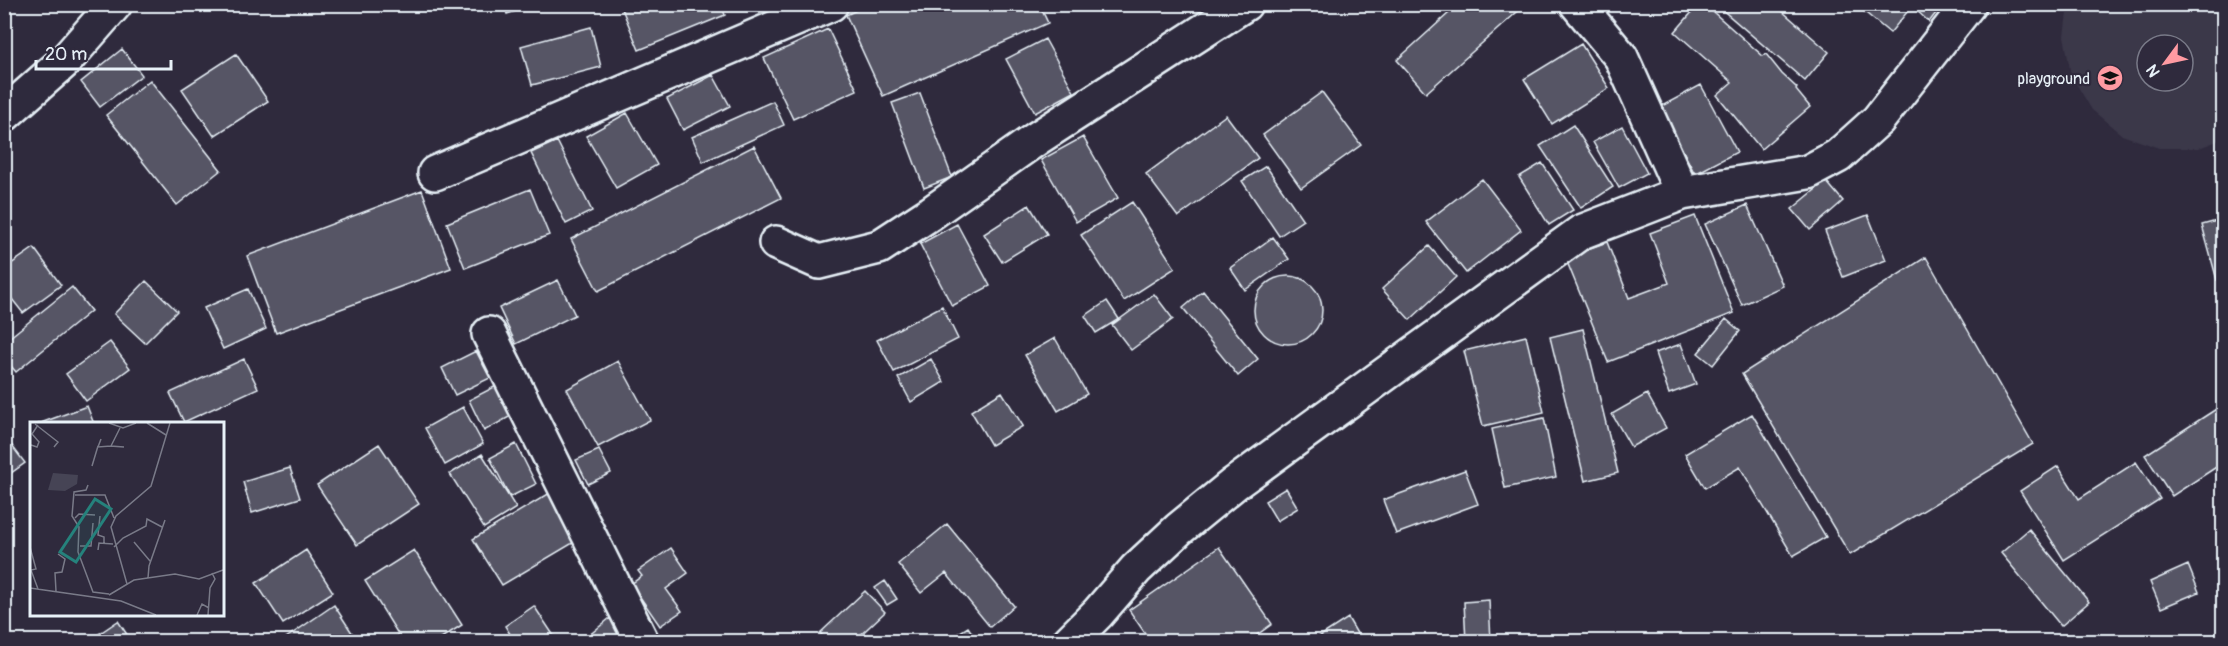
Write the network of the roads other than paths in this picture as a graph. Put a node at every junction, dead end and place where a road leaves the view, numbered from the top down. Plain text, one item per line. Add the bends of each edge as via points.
1 (115, 4) edge
2 (831, 4) edge
3 (1245, 4) edge
4 (1577, 4) edge
5 (1969, 4) edge
6 (4, 115) edge
7 (435, 172) dead end
8 (1682, 193) junction
9 (776, 243) dead end
10 (489, 334) dead end
11 (642, 642) edge
12 (1069, 642) edge

1 - 6 street via 65,61
2 - 7 street
3 - 9 street via 1036,139 879,247 819,262
4 - 8 street via 1621,57
5 - 8 street via 1878,120 1838,156 1808,172
8 - 12 street via 1581,232 1234,484 1136,569
10 - 11 street

